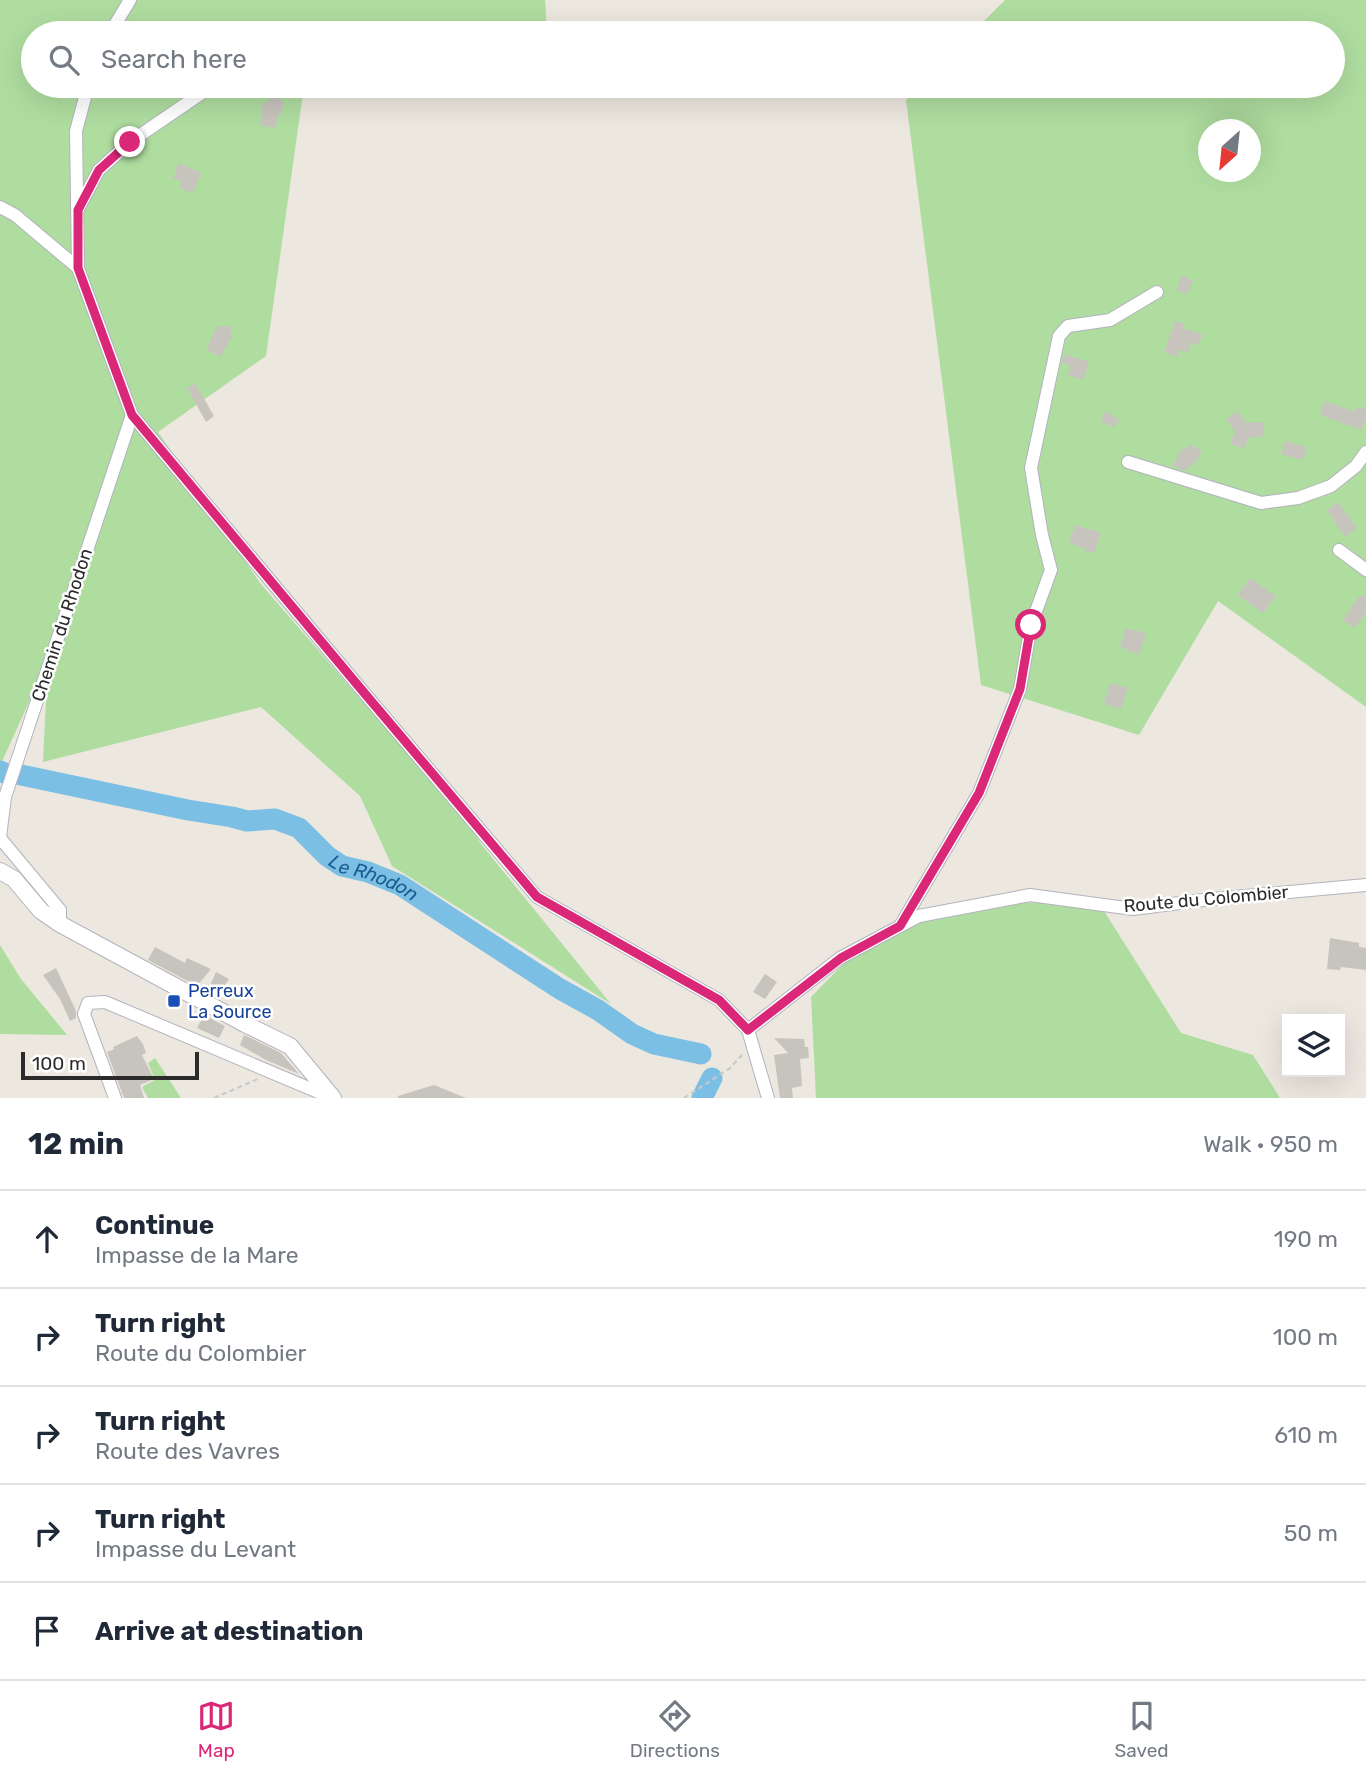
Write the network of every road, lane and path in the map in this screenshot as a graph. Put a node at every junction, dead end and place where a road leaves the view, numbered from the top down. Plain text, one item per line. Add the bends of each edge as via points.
1 (130, 0) edge
2 (117, 21) edge
3 (85, 98) edge
4 (194, 98) edge
5 (0, 207) edge
6 (78, 210) junction
7 (78, 268) junction
8 (1157, 292) dead end
9 (132, 415) junction
10 (1366, 452) edge
11 (1128, 462) dead end
12 (1339, 550) dead end
13 (1366, 570) edge
14 (0, 837) edge
15 (0, 871) edge
16 (1366, 885) edge
17 (60, 924) junction
18 (900, 926) junction
19 (748, 1030) junction
20 (753, 1044) junction
21 (260, 1078) dead end
22 (115, 1098) edge
23 (214, 1098) edge
24 (333, 1098) edge
25 (684, 1098) edge
26 (768, 1098) edge

1 - 2 street
3 - 6 street via 76,131
4 - 6 street via 130,142 99,170
5 - 7 street
6 - 7 street
7 - 9 street
8 - 18 street via 1110,320 1068,326 1059,336 1031,468 1051,570 1031,625 1020,689 979,793
9 - 14 street, Chemin du Rhodon via 5,797
9 - 19 street via 537,897 719,1000
10 - 11 street via 1331,486 1297,498 1261,503
12 - 13 street
14 - 17 street via 60,910
15 - 17 main road
16 - 18 street, Route du Colombier via 1133,909 1030,895 919,916
17 - 24 main road via 290,1046
18 - 19 street, Route du Colombier via 841,958
19 - 20 street
20 - 25 path via 730,1068
20 - 26 street
21 - 23 path
22 - 24 street via 84,1014 88,1003 105,1002

